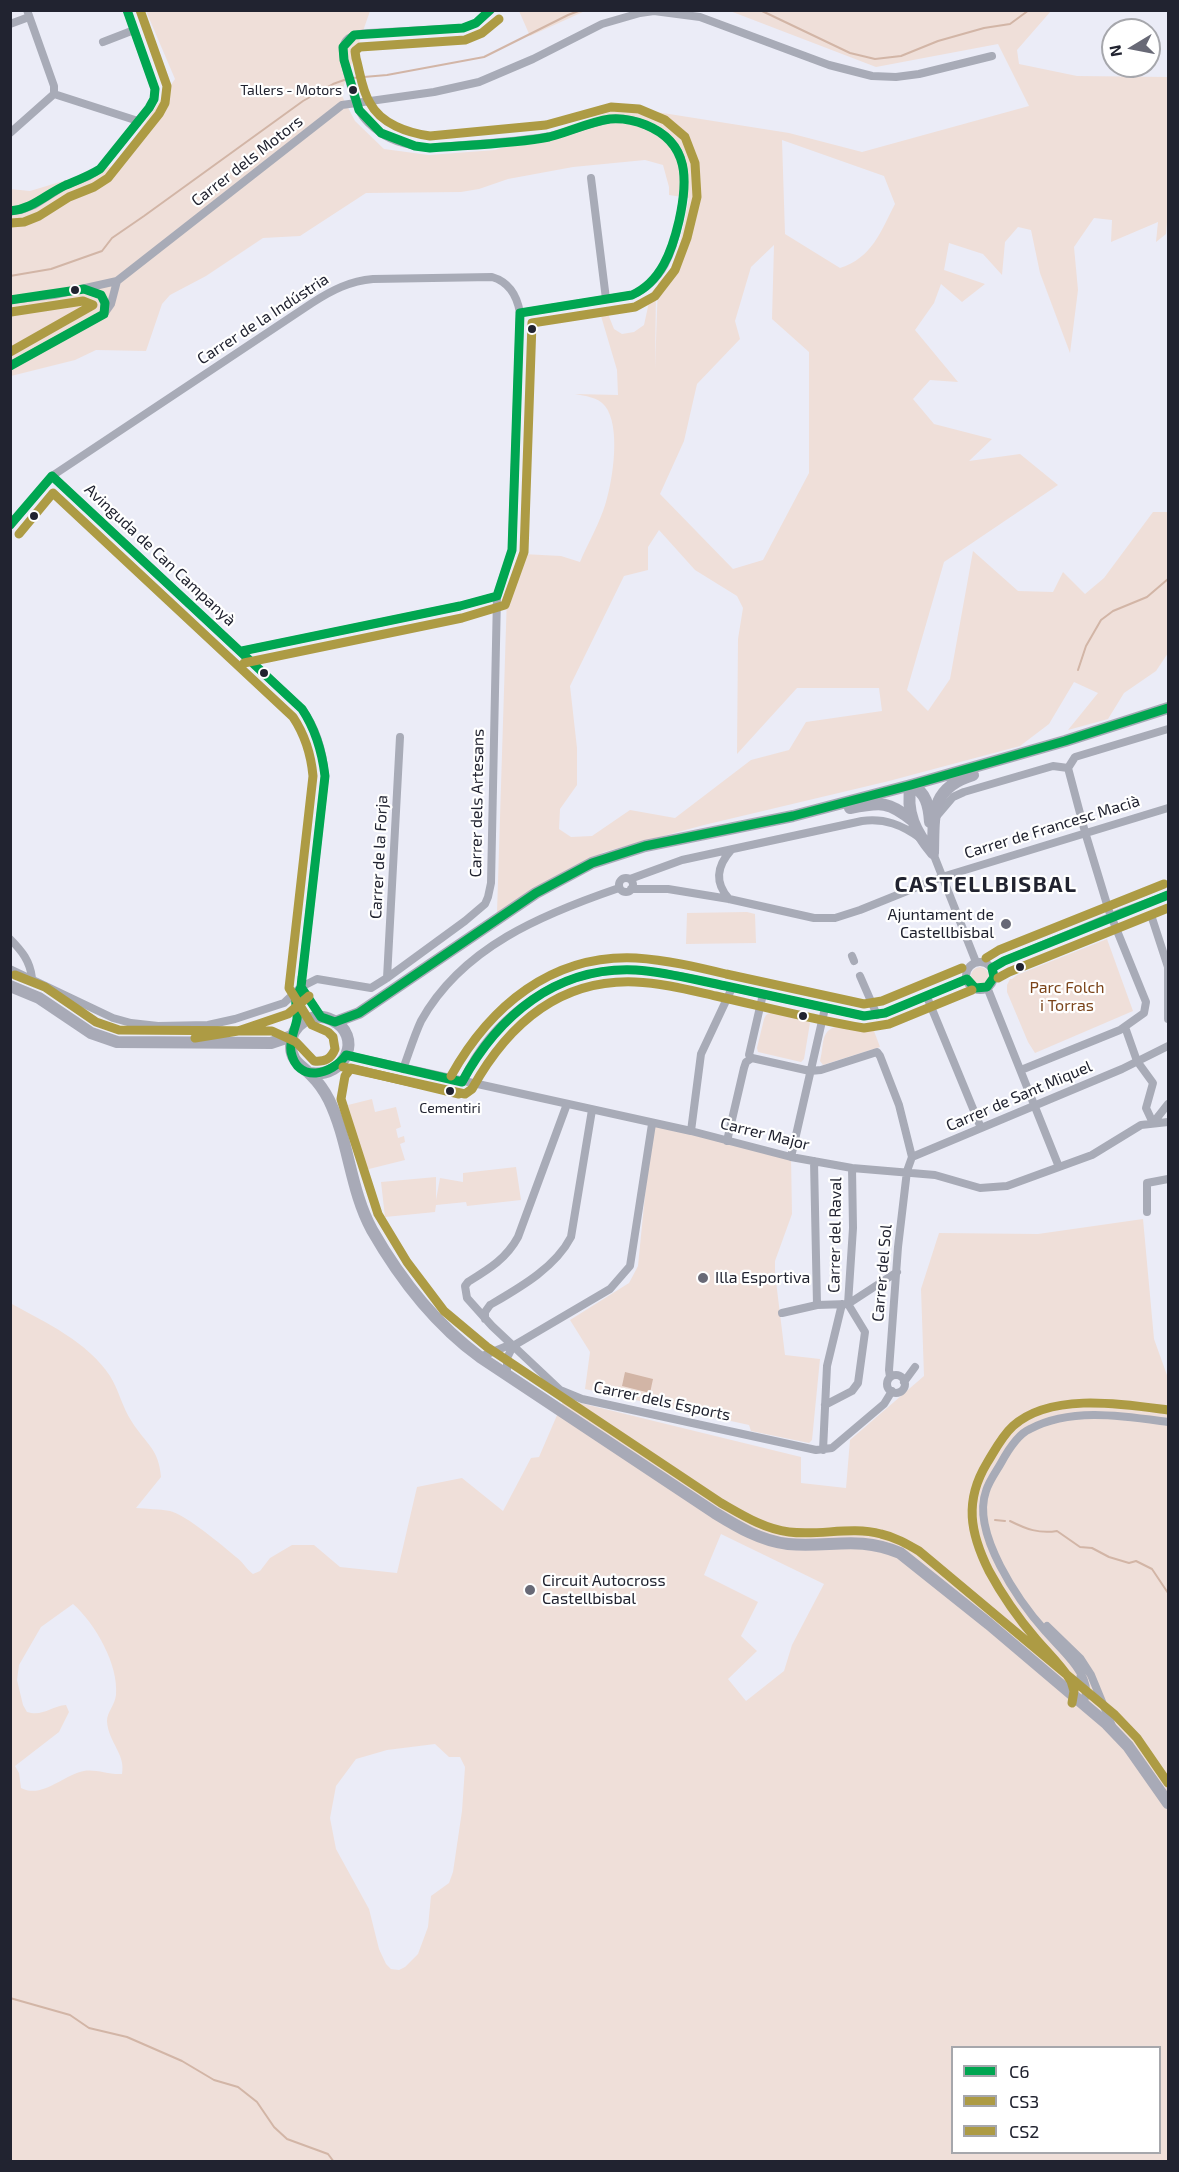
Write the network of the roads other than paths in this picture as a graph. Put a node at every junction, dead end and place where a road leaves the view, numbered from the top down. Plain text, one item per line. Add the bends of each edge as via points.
1 (127, 10) edge
2 (490, 10) edge
3 (29, 13) edge
4 (10, 24) edge
5 (134, 30) junction
6 (103, 42) dead end
7 (992, 56) dead end
8 (54, 94) junction
9 (357, 103) junction
10 (138, 121) junction
11 (10, 134) edge
12 (591, 178) dead end
13 (10, 211) edge
14 (117, 281) junction
15 (84, 289) junction
16 (606, 299) junction
17 (10, 300) edge
18 (519, 312) junction
19 (104, 314) junction
20 (10, 366) edge
21 (52, 476) junction
22 (10, 526) edge
23 (497, 596) junction
24 (242, 651) junction
25 (1168, 708) edge
26 (1168, 729) edge
27 (400, 737) dead end
28 (1023, 753) junction
29 (1068, 768) junction
30 (911, 785) junction
31 (1168, 808) edge
32 (793, 816) junction
33 (934, 818) junction
34 (913, 821) junction
35 (1084, 832) junction
36 (921, 839) junction
37 (731, 850) junction
38 (933, 853) junction
39 (942, 877) junction
40 (630, 879) junction
41 (619, 888) junction
42 (632, 890) junction
43 (1168, 895) edge
44 (729, 899) junction
45 (1111, 916) junction
46 (1152, 918) dead end
47 (10, 939) edge
48 (976, 962) junction
49 (1168, 967) edge
50 (992, 968) junction
51 (10, 969) edge
52 (860, 976) dead end
53 (32, 978) junction
54 (387, 978) junction
55 (967, 979) junction
56 (10, 986) edge
57 (302, 987) junction
58 (987, 987) junction
59 (732, 988) junction
60 (763, 994) junction
61 (927, 997) junction
62 (825, 1008) junction
63 (360, 1013) junction
64 (877, 1015) junction
65 (321, 1017) junction
66 (1168, 1019) edge
67 (335, 1022) junction
68 (1125, 1027) junction
69 (294, 1032) junction
70 (347, 1038) junction
71 (271, 1042) junction
72 (1168, 1046) edge
73 (292, 1055) junction
74 (346, 1055) junction
75 (752, 1058) junction
76 (1137, 1061) junction
77 (403, 1069) junction
78 (334, 1070) junction
79 (1021, 1070) junction
80 (810, 1071) junction
81 (310, 1073) junction
82 (462, 1082) junction
83 (329, 1100) junction
84 (567, 1104) junction
85 (1168, 1104) edge
86 (1035, 1106) junction
87 (592, 1110) junction
88 (1168, 1122) edge
89 (1153, 1123) junction
90 (652, 1124) junction
91 (981, 1128) junction
92 (691, 1131) junction
93 (727, 1141) junction
94 (791, 1156) junction
95 (912, 1157) junction
96 (814, 1161) junction
97 (1059, 1167) junction
98 (852, 1168) junction
99 (907, 1172) junction
100 (1168, 1179) edge
101 (1147, 1212) dead end
102 (897, 1272) junction
103 (845, 1304) junction
104 (817, 1305) junction
105 (782, 1313) dead end
106 (485, 1319) junction
107 (513, 1346) junction
108 (496, 1351) junction
109 (480, 1357) junction
110 (915, 1367) dead end
111 (502, 1372) junction
112 (890, 1377) junction
113 (904, 1382) junction
114 (892, 1391) junction
115 (825, 1405) junction
116 (1168, 1422) edge
117 (823, 1450) junction
118 (1037, 1619) junction
119 (1081, 1674) junction
120 (1065, 1688) junction
121 (1097, 1691) junction
122 (1084, 1704) junction
123 (1114, 1732) junction
124 (1168, 1803) edge

1 - 5 street
2 - 9 street via 476,23 463,28 354,35 343,47
3 - 4 street
3 - 8 street
5 - 6 street
5 - 10 street via 155,89 149,108
7 - 9 street, Carrer dels Motors via 920,74 862,75 712,21 654,11 602,24 479,82
8 - 10 street
8 - 11 street
9 - 14 street, Carrer dels Motors via 342,105
9 - 16 street via 367,121 381,133 422,147 548,137 611,119 636,121 661,131 674,143 683,165 685,194 670,255 646,289
10 - 13 street via 100,168 34,205
12 - 16 street
14 - 15 street
14 - 19 street
15 - 17 street
15 - 19 street via 101,295
16 - 18 street
18 - 21 street, Carrer de la Indústria via 513,292 492,277 373,279 341,286
18 - 23 street, Carrer de la Indústria via 513,550
19 - 20 street
21 - 22 street, Carrer de la Indústria
21 - 24 street, Avinguda de Can Campanyà
23 - 24 street
23 - 54 street, Carrer dels Artesans via 489,897 465,921
24 - 57 street, Avinguda de Can Campanyà via 303,709 315,731 323,760 325,776
25 - 28 street
26 - 29 street via 1075,757
27 - 54 street, Carrer de la Forja
28 - 30 street
28 - 33 street via 1011,763 961,778 944,791
29 - 33 street via 1053,766 974,788 953,797
29 - 35 street
30 - 32 street
30 - 34 street via 908,807
30 - 38 street via 926,800
31 - 35 street, Carrer de Francesc Macià
32 - 34 street via 884,804 897,808
32 - 63 street via 645,846 592,863 536,893
33 - 38 street
34 - 36 street
35 - 39 street, Carrer de Francesc Macià
35 - 45 street
36 - 37 street via 895,823 877,819
36 - 38 street
37 - 40 street via 682,860
37 - 44 street via 719,871 720,886
38 - 39 street
39 - 44 street, Carrer de Francesc Macià via 835,918 814,918
39 - 48 street
40 - 41 street via 621,879
40 - 42 street
41 - 42 street, Carrer de Francesc Macià
41 - 77 street via 515,931 472,959 426,1014
42 - 44 street, Carrer de Francesc Macià via 668,889
43 - 45 street
45 - 50 street
45 - 68 street via 1146,1002 1144,1013
46 - 49 street
47 - 53 street via 22,950
48 - 50 street
48 - 55 street via 967,971
49 - 66 street
50 - 58 street via 993,981
51 - 53 street
52 - 64 street
53 - 57 street via 113,1018 172,1027 235,1020 284,1003
54 - 57 street, Carrer dels Artesans via 371,988 317,980
55 - 58 street via 975,988
55 - 61 street
56 - 71 street via 39,998 92,1033 117,1042
57 - 65 street
57 - 69 street, Avinguda de Can Campanyà via 296,998 298,1016
58 - 79 street
59 - 60 street
59 - 82 street via 672,975 622,970 559,984 503,1022 471,1063
59 - 92 street via 702,1054
60 - 62 street
60 - 75 street via 749,1055
61 - 64 street
61 - 91 street
62 - 64 street
62 - 80 street
63 - 67 street
63 - 70 street
65 - 67 street
65 - 69 street via 308,1019
67 - 70 street
68 - 76 street
68 - 79 street
69 - 71 street
69 - 73 street
70 - 74 street
71 - 73 street
72 - 76 street, Carrer de Sant Miquel
73 - 81 street
74 - 77 street, Carrer Major
74 - 78 street
75 - 80 street
75 - 93 street via 744,1068
76 - 86 street, Carrer de Sant Miquel
76 - 89 street via 1153,1083 1146,1108
77 - 82 street, Carrer Major
78 - 81 street
78 - 83 street
79 - 86 street
80 - 94 street
80 - 95 street via 877,1052 899,1105
81 - 83 street
82 - 84 street, Carrer Major
83 - 109 street via 373,1230 420,1302 449,1333
84 - 87 street, Carrer Major
84 - 106 street, Carrer dels Esports via 515,1243 502,1260 465,1286 467,1298
85 - 89 street
86 - 91 street, Carrer de Sant Miquel
86 - 97 street
87 - 90 street, Carrer Major
87 - 106 street via 571,1237 539,1273 490,1305
88 - 89 street, Carrer Major
89 - 97 street, Carrer Major via 1141,1125 1092,1155
90 - 92 street, Carrer Major
90 - 107 street via 630,1266 609,1289
91 - 95 street, Carrer de Sant Miquel
92 - 93 street, Carrer Major
93 - 94 street, Carrer Major
94 - 96 street, Carrer Major
95 - 99 street, Carrer del Sol
96 - 98 street, Carrer Major
96 - 104 street
97 - 99 street, Carrer Major via 1007,1186 990,1188
98 - 99 street, Carrer Major
98 - 103 street, Carrer del Raval via 853,1228
99 - 102 street, Carrer del Sol
100 - 101 street via 1147,1183
102 - 103 street
102 - 112 street, Carrer del Sol
103 - 104 street
103 - 115 street, Carrer del Raval via 827,1366
103 - 115 street via 865,1332 858,1383 852,1391
104 - 105 street
106 - 107 street, Carrer dels Esports
107 - 108 street
107 - 111 street
107 - 117 street, Carrer dels Esports via 560,1390 574,1397
108 - 109 street
108 - 111 street
109 - 111 street
110 - 113 street
111 - 120 street via 745,1531 789,1544 862,1542 900,1553
112 - 113 street via 900,1376
112 - 114 street via 887,1385
113 - 114 street via 901,1391
114 - 117 street via 884,1404 862,1423 832,1448
115 - 117 street, Carrer del Raval
116 - 118 street via 1089,1415 1056,1418 1028,1429 1006,1454 986,1491 985,1530 994,1556
118 - 119 street
118 - 121 street via 1080,1658
119 - 120 street via 1079,1685
119 - 122 street via 1086,1691
120 - 122 street
121 - 122 street
121 - 123 street
122 - 123 street
123 - 124 street

